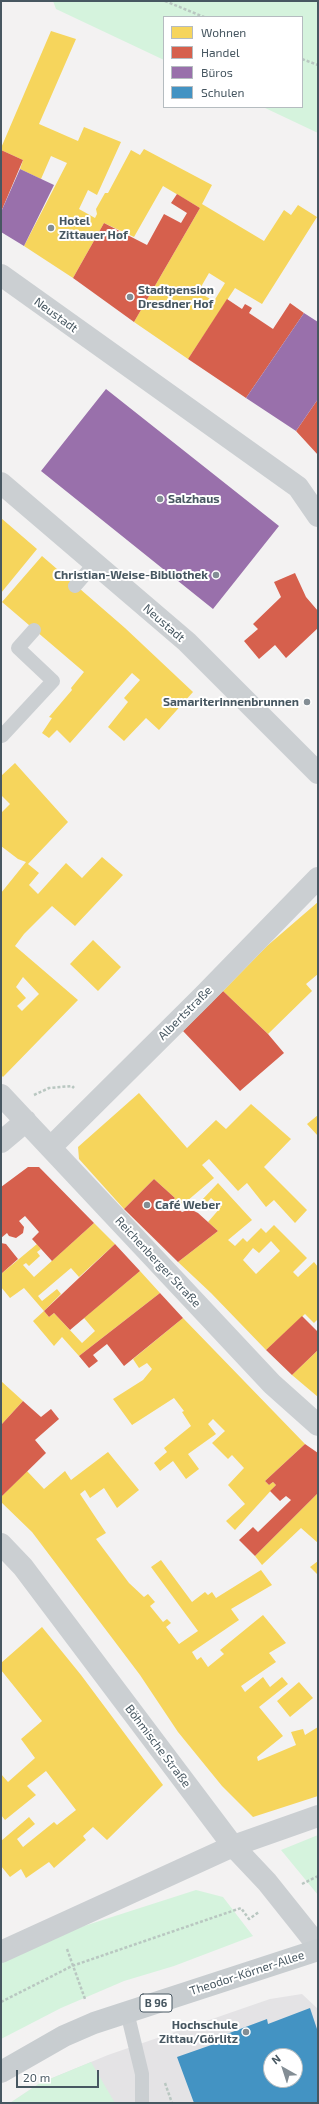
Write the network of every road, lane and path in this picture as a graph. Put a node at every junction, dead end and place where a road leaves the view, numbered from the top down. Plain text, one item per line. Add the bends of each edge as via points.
1 (165, 1) edge
2 (202, 16) edge
3 (303, 59) edge
4 (318, 66) edge
5 (1, 276) edge
6 (1, 483) edge
7 (318, 516) edge
8 (95, 563) junction
9 (75, 586) dead end
10 (34, 630) dead end
11 (2, 736) dead end
12 (318, 773) edge
13 (318, 878) edge
14 (38, 1092) dead end
15 (1, 1095) edge
16 (93, 1104) junction
17 (26, 1121) junction
18 (1, 1142) edge
19 (51, 1147) junction
20 (318, 1425) edge
21 (1, 1544) edge
22 (318, 1816) edge
23 (233, 1846) junction
24 (318, 1876) edge
25 (303, 1883) dead end
26 (279, 1898) junction
27 (59, 1924) junction
28 (318, 1946) edge
29 (318, 1950) edge
30 (1, 1952) edge
31 (72, 1966) junction
32 (1, 2002) edge
33 (127, 2012) junction
34 (94, 2023) junction
35 (1, 2072) edge
36 (142, 2103) edge

1 - 2 path
3 - 4 path
5 - 7 street, Neustadt via 298,487
6 - 8 street, Neustadt
8 - 9 lane
8 - 12 street, Neustadt via 187,642
10 - 11 lane via 18,648 52,681
13 - 16 street, Albertstraße
14 - 16 path via 49,1088 72,1086
15 - 17 street, Reichenberger Straße
16 - 19 street, Albertstraße
17 - 18 street
17 - 19 street, Reichenberger Straße
19 - 20 street, Reichenberger Straße via 272,1384
21 - 23 street, Böhmische Straße via 23,1567
22 - 23 street
23 - 26 street, Böhmische Straße
23 - 27 street
24 - 25 path
26 - 28 street, Böhmische Straße
26 - 31 path via 249,1920 241,1908
27 - 30 street
27 - 31 path
29 - 33 main road, Theodor-Körner-Allee / B 96
31 - 32 path
31 - 34 path
33 - 34 main road, Theodor-Körner-Allee / B 96
33 - 36 lane via 142,2074
34 - 35 main road, Theodor-Körner-Allee / B 96 via 64,2036

